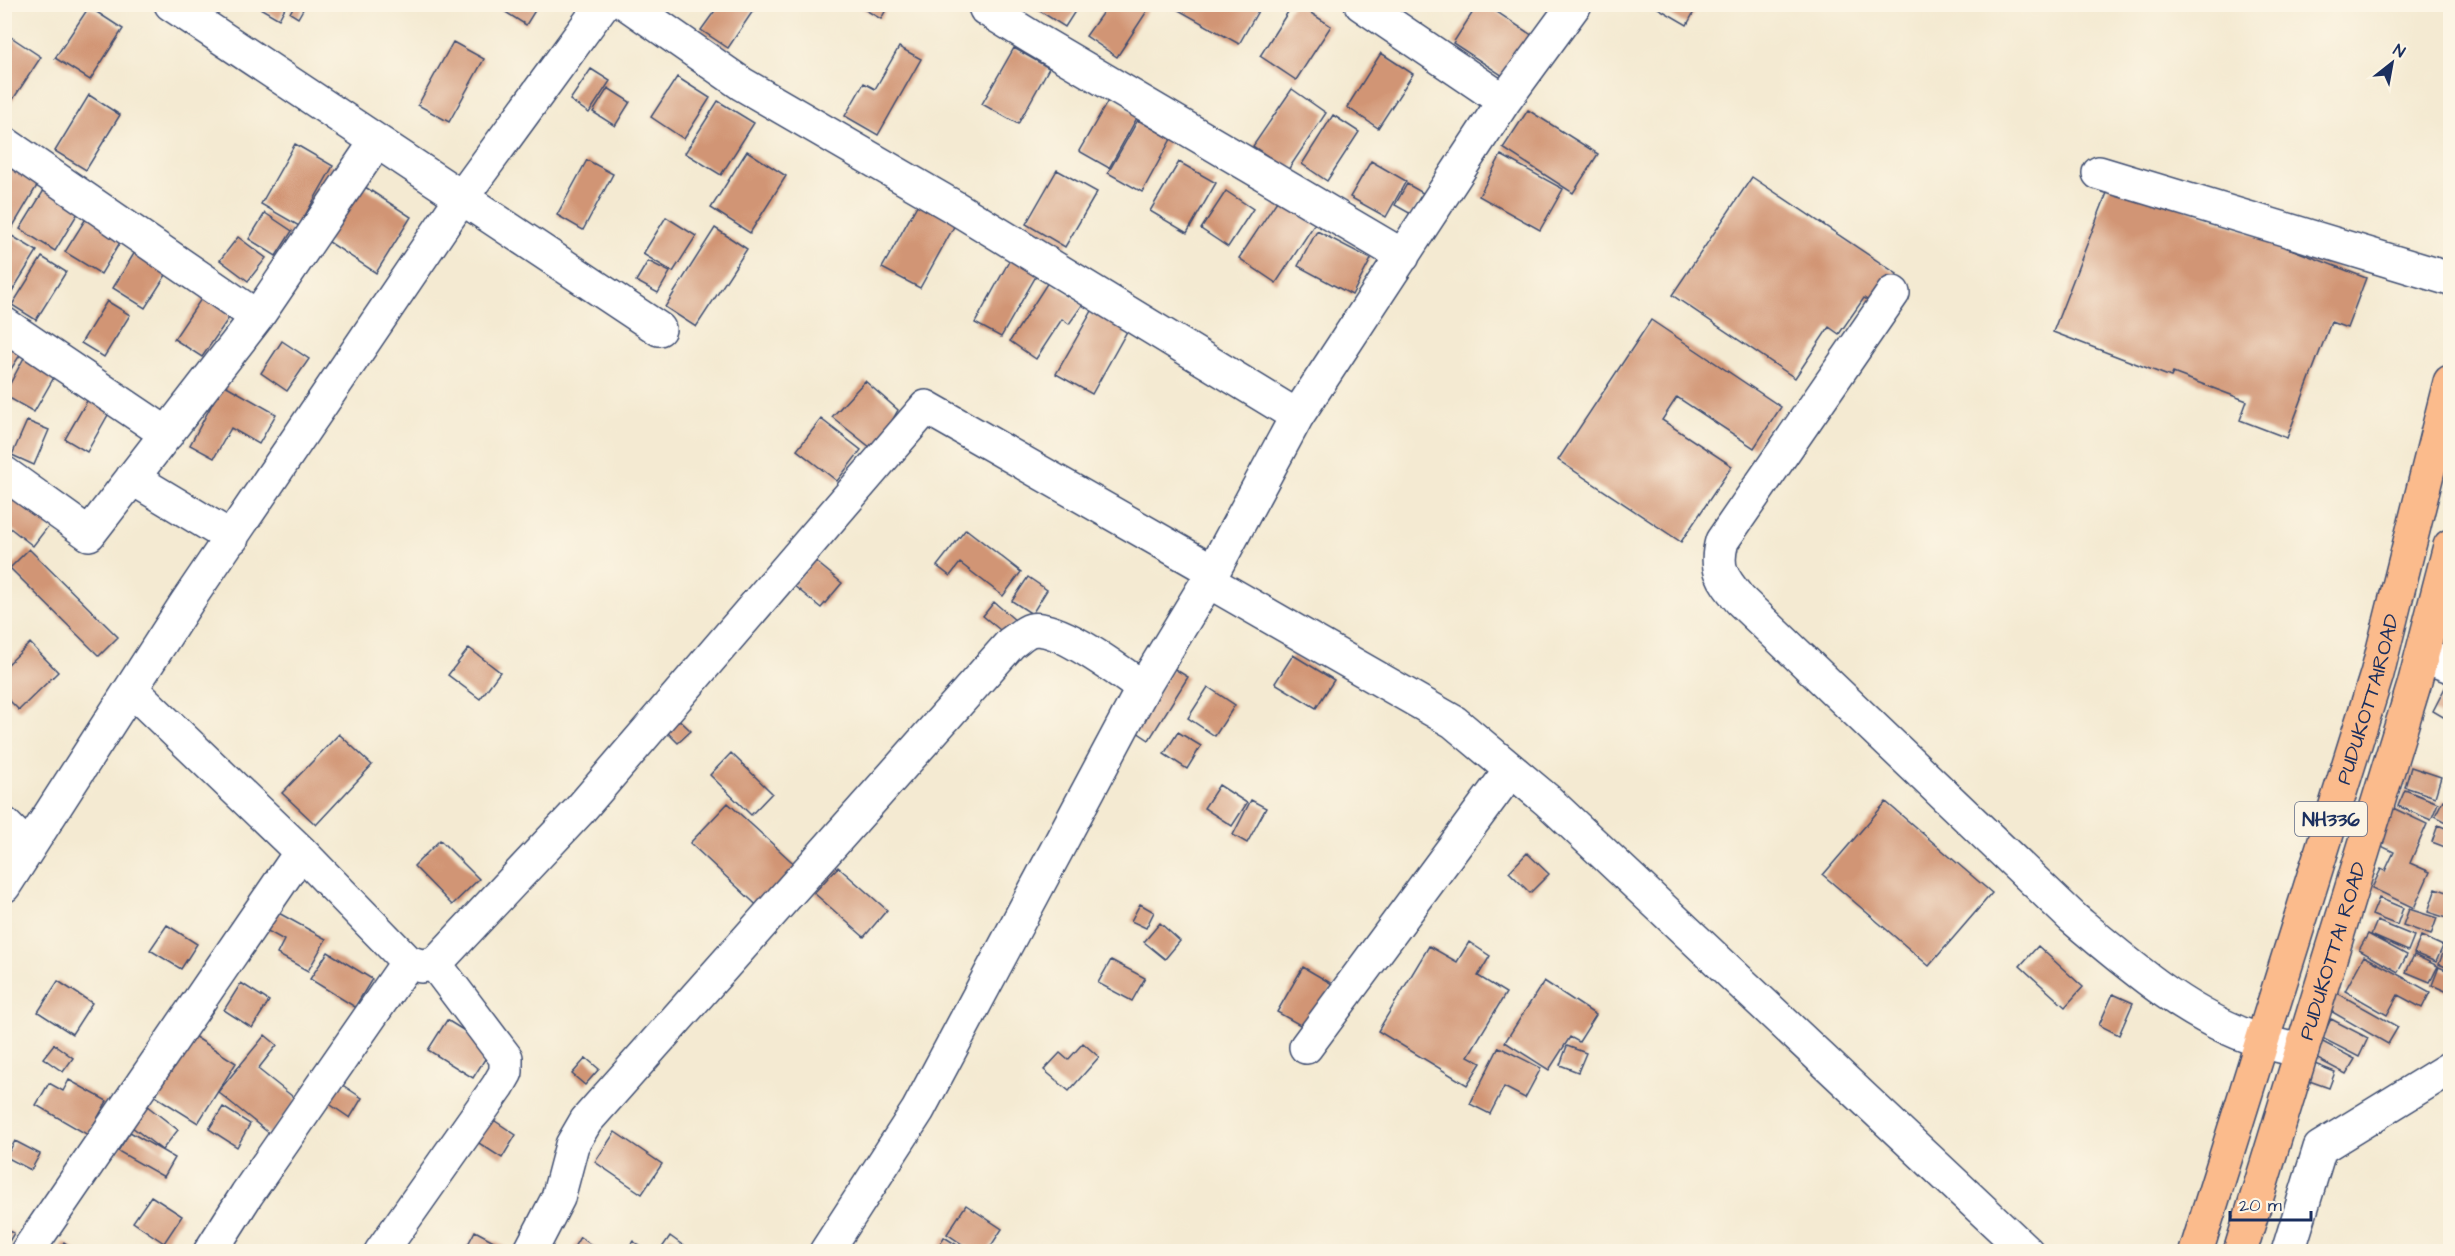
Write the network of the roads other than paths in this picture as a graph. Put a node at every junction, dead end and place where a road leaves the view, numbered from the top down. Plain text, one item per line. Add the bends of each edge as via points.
1 (171, 4) edge
2 (603, 4) edge
3 (627, 4) edge
4 (984, 4) edge
5 (1361, 4) edge
6 (1575, 4) edge
7 (1504, 101) junction
8 (4, 143) edge
9 (372, 148) dead end
10 (2099, 173) dead end
11 (462, 197) junction
12 (1403, 256) junction
13 (2451, 279) edge
14 (1893, 293) dead end
15 (257, 317) junction
16 (4, 324) edge
17 (659, 329) dead end
18 (2451, 382) edge
19 (1297, 416) junction
20 (167, 434) junction
21 (4, 473) edge
22 (132, 478) junction
23 (232, 538) junction
24 (2451, 546) edge
25 (1210, 576) junction
26 (2436, 661) edge
27 (131, 688) junction
28 (1143, 688) junction
29 (1511, 770) junction
30 (4, 824) edge
31 (28, 848) junction
32 (301, 852) junction
33 (4, 886) edge
34 (421, 963) junction
35 (2261, 1040) junction
36 (1306, 1047) dead end
37 (2302, 1051) junction
38 (2451, 1068) edge
39 (27, 1251) edge
40 (210, 1251) edge
41 (381, 1251) edge
42 (530, 1251) edge
43 (826, 1251) edge
44 (2027, 1251) edge
45 (2196, 1251) edge
46 (2240, 1251) edge
47 (2288, 1251) edge

1 - 11 street
2 - 11 street
3 - 19 street via 742,84 966,214
4 - 12 street via 1033,38
5 - 7 street
6 - 7 street
7 - 12 street
8 - 15 street
9 - 15 street
10 - 13 street
11 - 17 street
11 - 23 street
12 - 19 street
14 - 35 street via 1722,541 1717,558 1723,578 1740,600 2073,918 2167,994 2223,1025
15 - 20 street
16 - 20 street
18 - 35 highway, PUDUKOTTAIROAD / NH336 via 2377,674
19 - 25 street
20 - 22 street
21 - 22 street via 89,534
22 - 23 street
23 - 27 street
24 - 26 highway, PUDUKOTTAI ROAD / NH336
25 - 28 street
25 - 29 street via 1454,722
25 - 34 street via 926,407 586,803
26 - 37 highway, PUDUKOTTAI ROAD / NH336
27 - 31 street
27 - 32 street
28 - 42 street via 1065,637 1043,629 1029,630 1011,643 586,1121 572,1146 558,1198
28 - 43 street via 918,1110
29 - 36 street
29 - 44 street
30 - 31 street
31 - 33 street
32 - 34 street
32 - 39 street
34 - 40 street via 247,1194
34 - 41 street via 506,1058 506,1072
35 - 37 street
35 - 45 highway, PUDUKOTTAIROAD / NH336
37 - 46 highway, PUDUKOTTAI ROAD / NH336
38 - 47 street via 2320,1148

